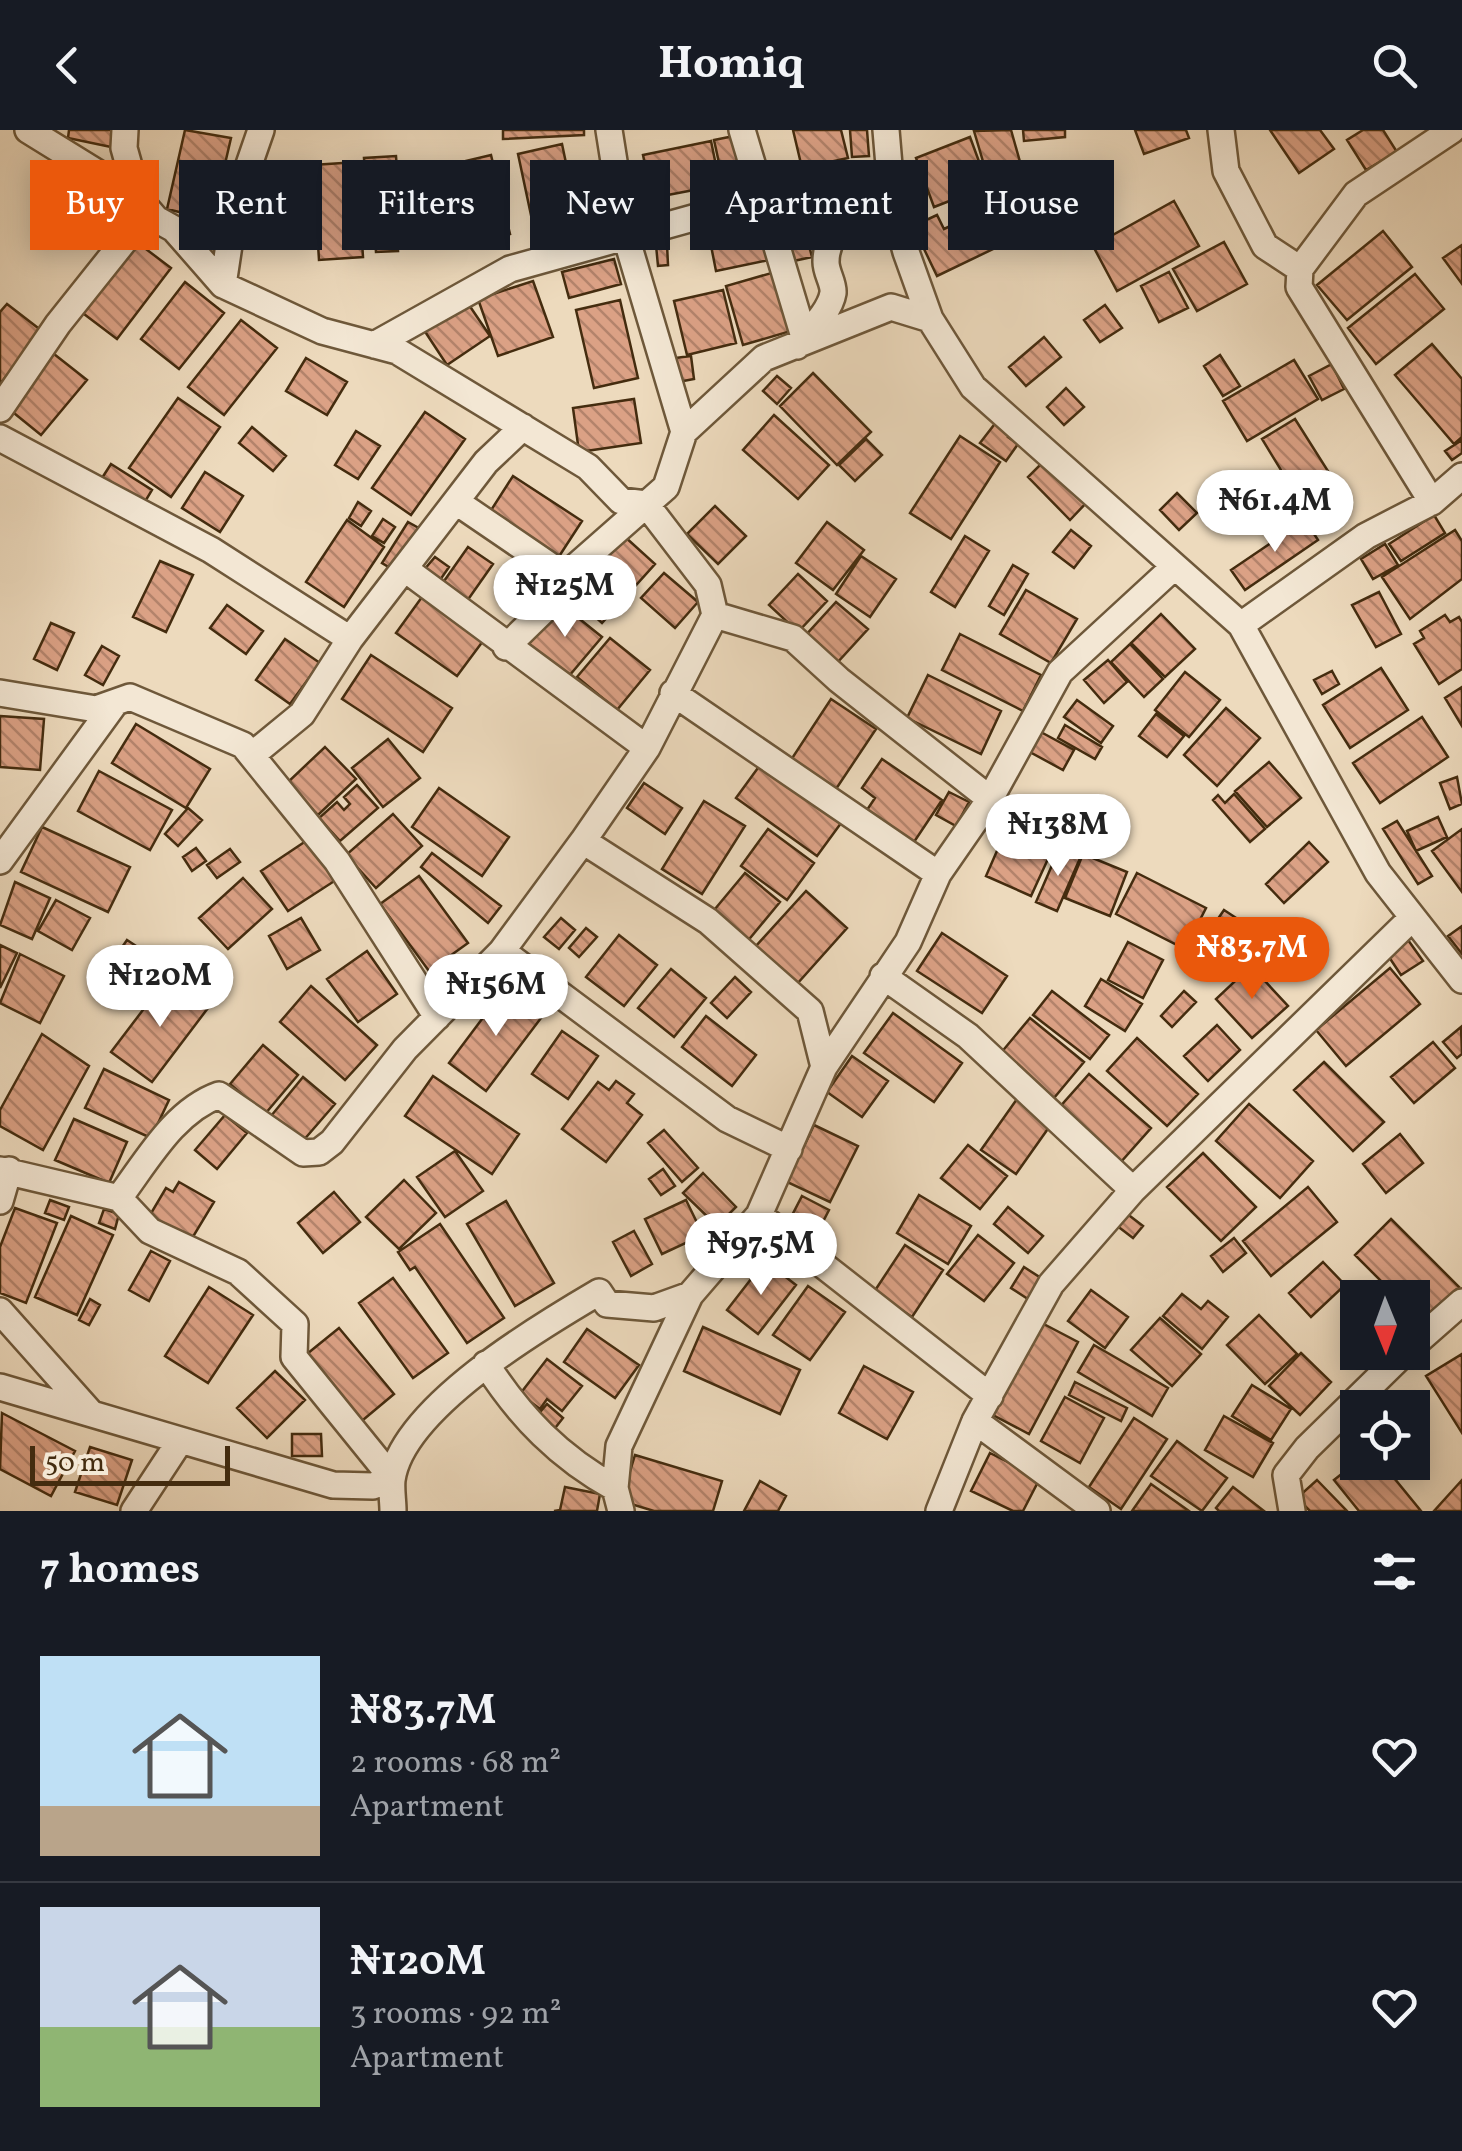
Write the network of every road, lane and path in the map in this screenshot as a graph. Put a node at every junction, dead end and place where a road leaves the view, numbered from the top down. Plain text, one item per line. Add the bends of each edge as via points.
1 (28, 130) edge
2 (126, 130) edge
3 (262, 130) edge
4 (610, 130) edge
5 (742, 130) edge
6 (886, 130) edge
7 (1221, 130) edge
8 (1452, 130) edge
9 (58, 139) edge
10 (86, 160) edge
11 (127, 160) edge
12 (614, 160) edge
13 (750, 160) edge
14 (889, 160) edge
15 (159, 221) edge
16 (118, 250) edge
17 (579, 250) edge
18 (630, 250) edge
19 (775, 250) edge
20 (832, 250) edge
21 (908, 250) edge
22 (1300, 269) junction
23 (223, 285) junction
24 (930, 319) junction
25 (800, 342) junction
26 (374, 344) junction
27 (0, 409) edge
28 (523, 426) junction
29 (684, 432) junction
30 (0, 438) edge
31 (1462, 476) edge
32 (1432, 502) junction
33 (458, 503) junction
34 (646, 504) junction
35 (1174, 567) junction
36 (405, 570) junction
37 (565, 576) junction
38 (715, 615) junction
39 (1241, 625) junction
40 (350, 639) junction
41 (506, 648) junction
42 (0, 693) edge
43 (674, 693) junction
44 (113, 706) junction
45 (647, 748) junction
46 (252, 755) junction
47 (990, 799) junction
48 (583, 841) junction
49 (0, 861) edge
50 (938, 874) junction
51 (1411, 919) junction
52 (502, 951) junction
53 (883, 976) junction
54 (1462, 980) edge
55 (437, 1017) junction
56 (824, 1067) junction
57 (789, 1149) junction
58 (5, 1170) edge
59 (1133, 1190) junction
60 (120, 1198) junction
61 (0, 1201) edge
62 (758, 1215) junction
63 (690, 1295) junction
64 (1462, 1302) edge
65 (0, 1311) edge
66 (1430, 1330) edge
67 (486, 1364) junction
68 (1387, 1370) edge
69 (0, 1387) edge
70 (990, 1396) junction
71 (94, 1416) junction
72 (976, 1421) junction
73 (180, 1442) junction
74 (392, 1478) junction
75 (618, 1500) edge
76 (134, 1511) edge
77 (393, 1511) edge
78 (938, 1511) edge
79 (1096, 1511) edge
80 (1292, 1511) edge

1 - 9 street
2 - 11 street
3 - 23 street via 235,205
4 - 12 street
5 - 13 street
6 - 14 street
7 - 22 street via 1226,171 1265,246
8 - 22 street via 1356,194
9 - 10 street
15 - 23 street
16 - 27 street
17 - 26 street via 510,269
18 - 29 street
19 - 25 street
20 - 25 street via 826,263 834,290
21 - 24 street
22 - 32 street via 1300,286
23 - 26 street via 322,331
24 - 25 street via 891,307
24 - 35 street via 973,387
25 - 29 street via 764,358
26 - 28 street
28 - 33 street via 486,462
28 - 34 street via 588,467 621,500
29 - 34 street via 666,488
30 - 40 street via 211,550
31 - 32 street
32 - 39 street via 1366,536
33 - 36 street
33 - 37 street
34 - 37 street
34 - 38 street via 708,585
35 - 39 street
35 - 47 street via 1060,672
36 - 40 street
36 - 41 street
37 - 41 street via 546,608
38 - 43 street
38 - 47 street via 793,638
39 - 51 street via 1378,873
40 - 46 street via 302,714
41 - 45 street
42 - 44 street
43 - 45 street
43 - 50 street
44 - 46 street via 130,697
44 - 49 street
45 - 48 street
46 - 55 street via 338,861
47 - 50 street
48 - 52 street
48 - 56 street via 708,921 810,1011
50 - 53 street via 908,942
51 - 54 street
51 - 59 street
52 - 55 street
52 - 57 street via 728,1119
53 - 56 street
53 - 59 street via 968,1036
55 - 60 street via 319,1152 303,1153 219,1096 176,1124
56 - 57 street
57 - 62 street
58 - 60 street
58 - 61 street
59 - 70 street via 1051,1284
60 - 74 street via 150,1232 238,1272 295,1324 294,1357
62 - 63 street
62 - 70 street
63 - 67 street via 654,1308 607,1304 598,1292
63 - 75 street via 619,1446
64 - 66 street
65 - 71 street
67 - 74 street via 415,1434
67 - 75 street via 550,1444
68 - 80 street via 1286,1476
69 - 71 street
70 - 72 street
71 - 73 street
72 - 78 street
72 - 79 street
73 - 74 street via 333,1485 373,1486
73 - 76 street
74 - 77 street

